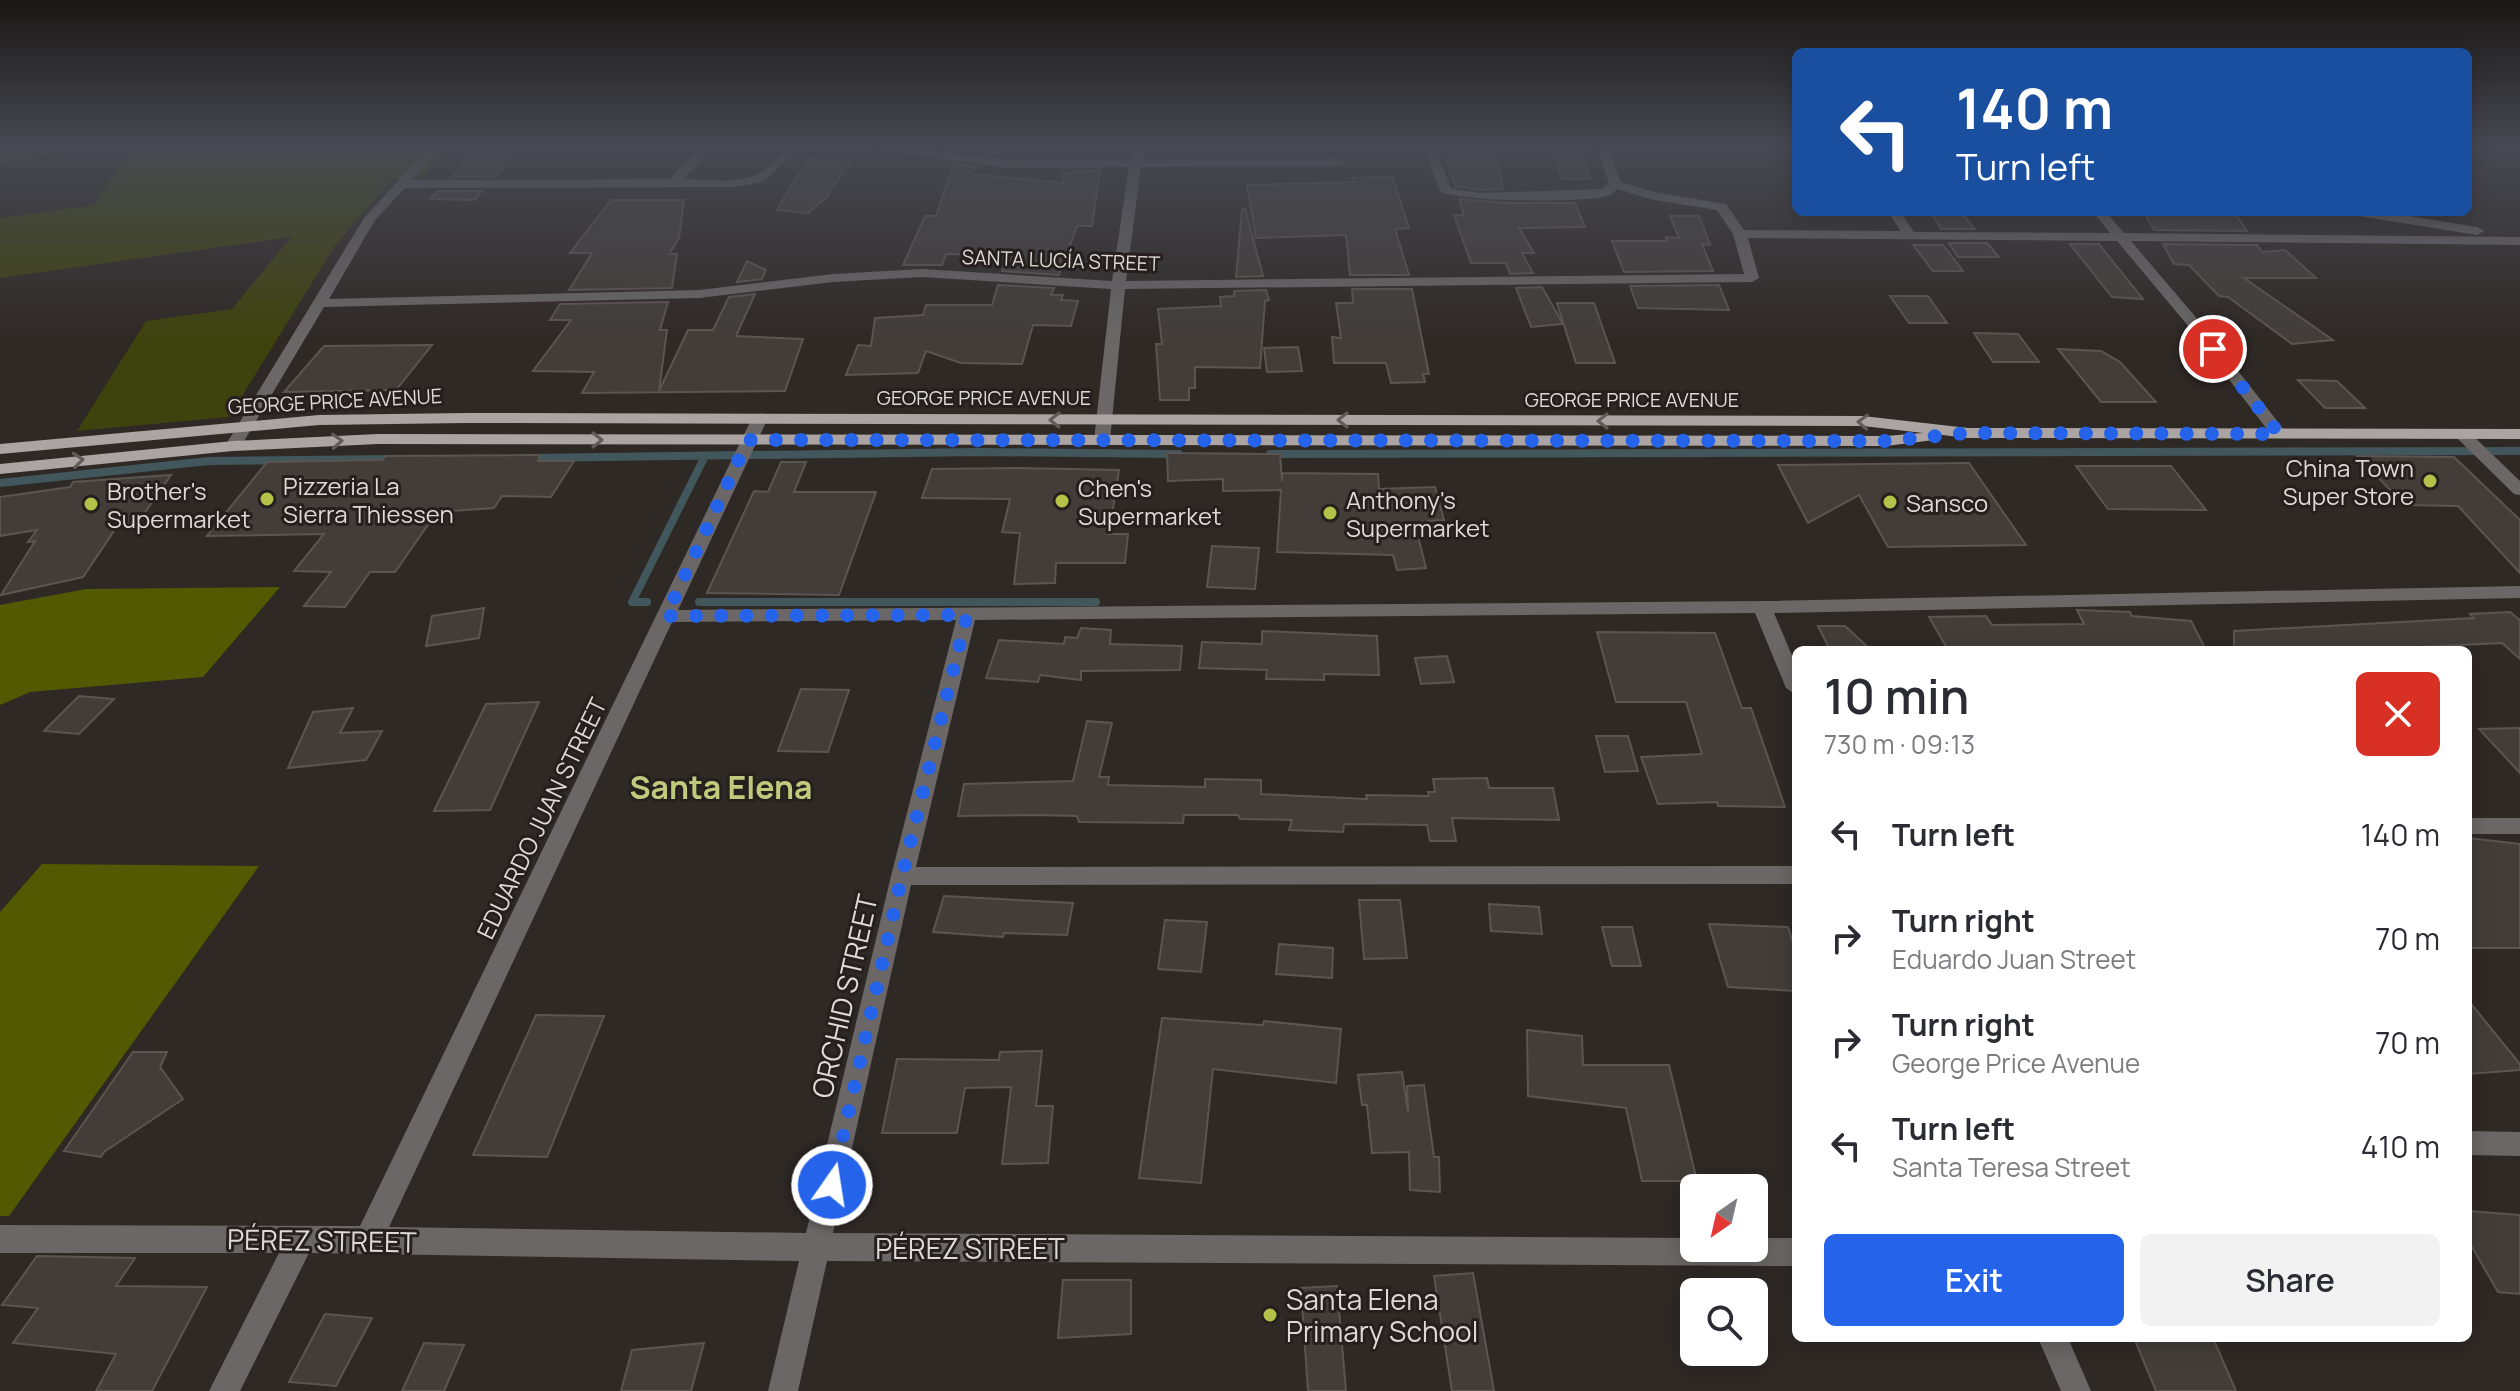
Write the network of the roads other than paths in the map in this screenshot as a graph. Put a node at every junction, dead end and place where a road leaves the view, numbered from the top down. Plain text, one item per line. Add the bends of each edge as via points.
1 (377, 210) edge
2 (1128, 210) edge
3 (1723, 210) edge
4 (1897, 216) edge
5 (2103, 216) edge
6 (2419, 217) edge
7 (1740, 234) junction
8 (1910, 235) junction
9 (2124, 240) junction
10 (2520, 240) edge
11 (1117, 285) junction
12 (321, 303) junction
13 (760, 418) junction
14 (1105, 420) junction
15 (247, 426) junction
16 (1968, 433) junction
17 (2279, 434) junction
18 (2462, 434) junction
19 (2520, 434) edge
20 (748, 440) junction
21 (1102, 440) junction
22 (233, 446) junction
23 (0, 449) edge
24 (0, 469) edge
25 (2520, 490) edge
26 (2520, 592) edge
27 (1762, 607) junction
28 (967, 615) junction
29 (666, 616) junction
30 (1792, 678) edge
31 (2472, 826) edge
32 (2520, 826) edge
33 (1792, 875) edge
34 (902, 876) junction
35 (2472, 1143) edge
36 (2520, 1144) edge
37 (0, 1239) edge
38 (301, 1239) junction
39 (368, 1240) junction
40 (818, 1247) junction
41 (1792, 1252) edge
42 (2055, 1342) edge
43 (224, 1391) edge
44 (783, 1391) edge
45 (2076, 1391) edge

1 - 12 street
2 - 11 street
3 - 7 street
4 - 8 street
5 - 9 street
6 - 10 street
7 - 8 street
7 - 11 street, SANTA LUCÍA STREET via 1752,278
8 - 9 street
9 - 10 street
9 - 17 street
11 - 12 street, SANTA LUCÍA STREET via 922,273 699,294
11 - 14 street
12 - 15 street
14 -> 13 main road, GEORGE PRICE AVENUE
13 - 15 main road, GEORGE PRICE AVENUE via 371,419
13 - 20 street, EDUARDO JUAN STREET
16 -> 14 main road, GEORGE PRICE AVENUE via 1863,421
14 - 21 street
15 - 22 street
15 - 23 main road, GEORGE PRICE AVENUE
16 - 17 main road, GEORGE PRICE AVENUE
16 - 21 main road, GEORGE PRICE AVENUE via 1886,441
17 - 18 main road, GEORGE PRICE AVENUE
18 - 19 main road, GEORGE PRICE AVENUE
18 - 25 street
20 - 21 main road, GEORGE PRICE AVENUE
22 -> 20 main road, GEORGE PRICE AVENUE via 378,439
20 - 29 street, EDUARDO JUAN STREET
24 -> 22 main road, GEORGE PRICE AVENUE
26 - 27 street
27 - 28 street
27 - 30 street
28 - 29 street
28 - 34 street, ORCHID STREET
29 - 39 street, EDUARDO JUAN STREET
31 - 32 street
33 - 34 street
34 - 40 street, ORCHID STREET
35 - 36 street
37 - 38 street, PÉREZ STREET
38 - 39 street, PÉREZ STREET
38 - 43 street
39 - 40 street, PÉREZ STREET
40 - 41 street, PÉREZ STREET
40 - 44 street, ORCHID STREET
42 - 45 street

